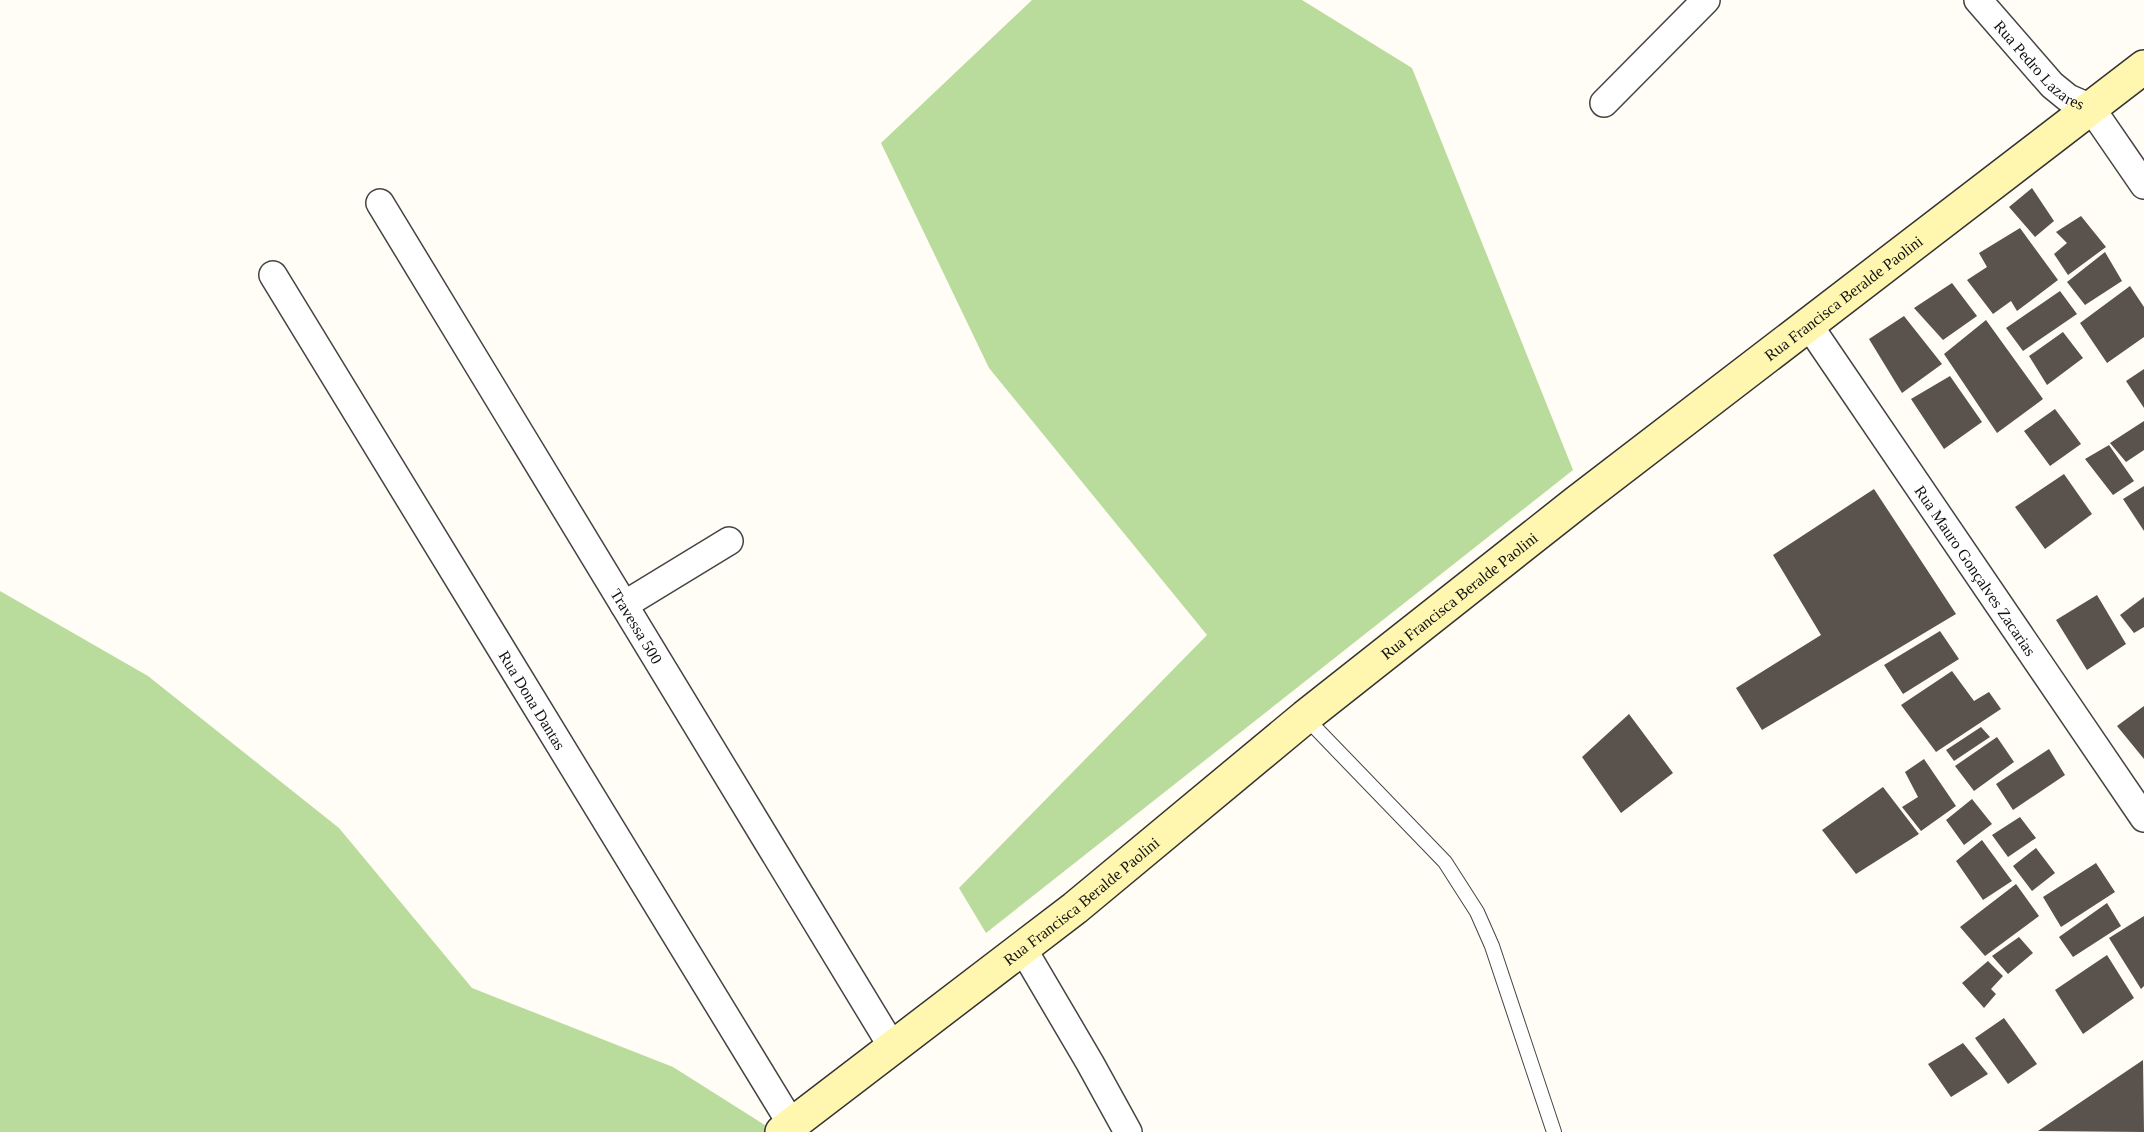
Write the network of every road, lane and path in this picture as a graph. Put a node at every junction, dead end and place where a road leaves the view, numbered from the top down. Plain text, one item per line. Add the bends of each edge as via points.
1 (1706, 0) edge
2 (1978, 0) edge
3 (2144, 67) edge
4 (1604, 103) dead end
5 (2091, 108) junction
6 (2144, 185) edge
7 (380, 203) dead end
8 (273, 275) dead end
9 (1808, 324) junction
10 (729, 541) dead end
11 (624, 605) junction
12 (1305, 717) junction
13 (2144, 818) edge
14 (1023, 949) junction
15 (893, 1048) junction
16 (787, 1128) edge
17 (1128, 1132) edge
18 (1554, 1132) edge

1 - 4 street
2 - 5 street, Rua Pedro Lazares via 2052,86
3 - 5 main road, Rua Francisca Beralde Paolini
5 - 6 street, Rua Pedro Lazares
5 - 9 main road, Rua Francisca Beralde Paolini
7 - 11 street, Travessa 500
8 - 16 street, Rua Dona Dantas
9 - 12 main road, Rua Francisca Beralde Paolini
9 - 13 street, Rua Mauro Gonçalves Zacarias
10 - 11 street
11 - 15 street, Travessa 500
12 - 14 main road, Rua Francisca Beralde Paolini
12 - 18 lane via 1445,862 1477,912
14 - 15 main road, Rua Francisca Beralde Paolini
14 - 17 street
15 - 16 main road, Rua Francisca Beralde Paolini

